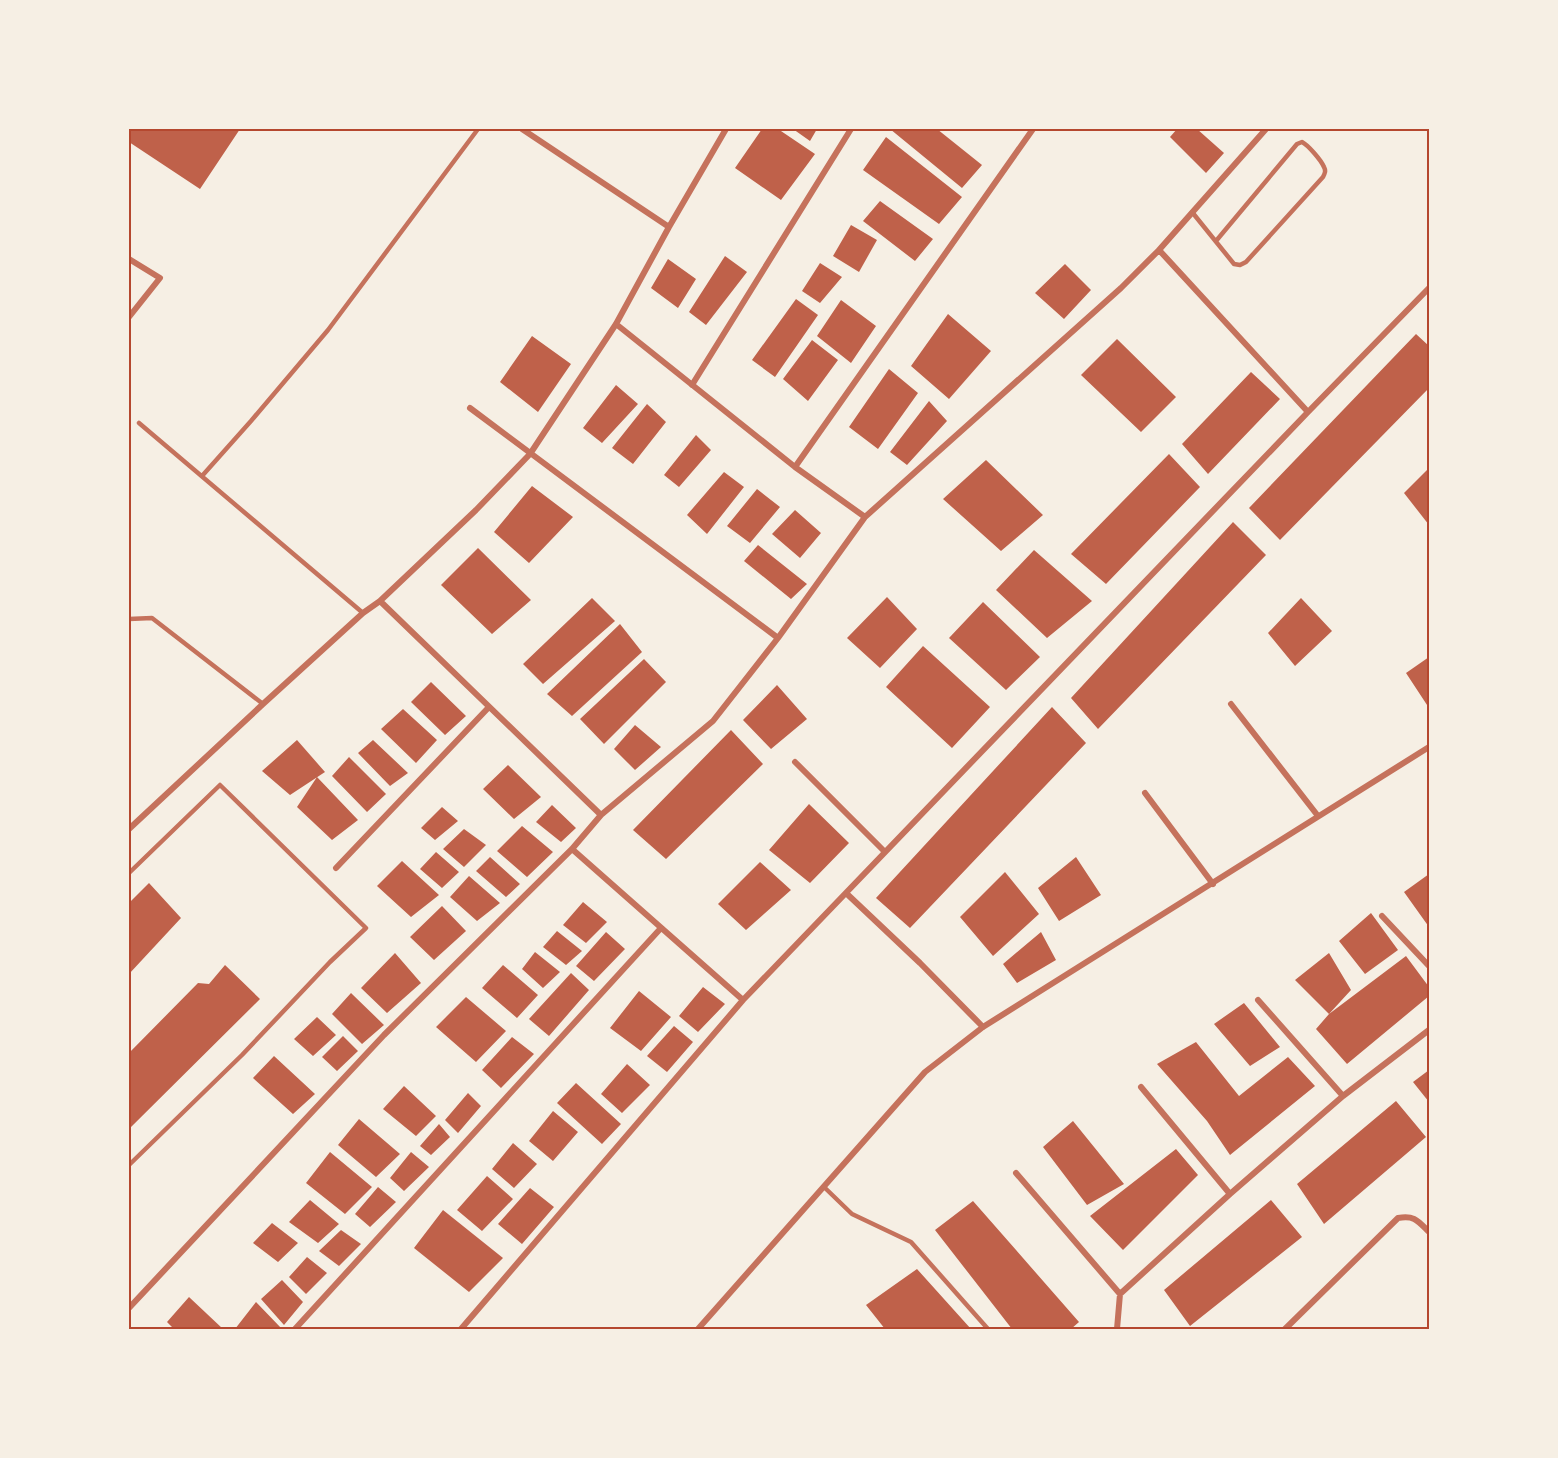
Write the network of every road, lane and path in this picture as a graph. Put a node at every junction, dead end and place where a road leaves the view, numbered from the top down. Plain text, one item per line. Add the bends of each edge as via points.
1 (478, 129) edge
2 (522, 129) edge
3 (726, 129) edge
4 (851, 129) edge
5 (1033, 129) edge
6 (1266, 129) edge
7 (1192, 212) junction
8 (669, 227) junction
9 (1216, 241) junction
10 (1158, 250) junction
11 (129, 259) edge
12 (1429, 288) edge
13 (129, 317) edge
14 (616, 324) junction
15 (692, 385) junction
16 (470, 408) dead end
17 (1308, 412) junction
18 (139, 423) dead end
19 (531, 454) junction
20 (795, 467) junction
21 (202, 476) junction
22 (866, 517) junction
23 (380, 601) junction
24 (363, 613) junction
25 (129, 619) edge
26 (778, 638) junction
27 (262, 704) junction
28 (1231, 704) dead end
29 (489, 707) junction
30 (1429, 747) edge
31 (795, 762) dead end
32 (1145, 793) dead end
33 (601, 815) junction
34 (1318, 816) junction
35 (129, 829) edge
36 (572, 849) junction
37 (885, 852) junction
38 (336, 868) dead end
39 (129, 873) edge
40 (1213, 884) junction
41 (846, 893) junction
42 (1382, 916) dead end
43 (661, 928) junction
44 (1429, 966) edge
45 (743, 1000) junction
46 (1258, 1000) dead end
47 (983, 1027) junction
48 (1429, 1030) edge
49 (1141, 1087) dead end
50 (1343, 1096) junction
51 (129, 1165) edge
52 (1016, 1173) dead end
53 (824, 1187) junction
54 (1230, 1194) junction
55 (1429, 1232) edge
56 (1120, 1294) junction
57 (129, 1308) edge
58 (295, 1329) edge
59 (461, 1329) edge
60 (698, 1329) edge
61 (988, 1329) edge
62 (1117, 1329) edge
63 (1285, 1329) edge

1 - 21 lane via 328,330
2 - 8 street
3 - 8 street
4 - 15 street
5 - 20 street
6 - 7 street
7 - 9 lane
7 - 10 street
8 - 14 street
9 - 9 lane via 1234,264 1246,262 1323,177 1324,167 1306,144 1297,144
10 - 17 street
10 - 22 street
11 - 13 street via 160,279
12 - 17 street
14 - 15 street
14 - 19 street
15 - 20 street
16 - 19 street
17 - 37 street
18 - 21 lane
19 - 23 street
19 - 26 street
20 - 22 street
21 - 24 lane
22 - 26 street
23 - 24 street
23 - 29 street
24 - 27 street
25 - 27 lane via 152,618
26 - 33 street via 713,721
27 - 35 street
28 - 34 street
29 - 33 street
29 - 38 street
30 - 34 street
31 - 37 street
32 - 40 street
33 - 36 street
34 - 40 street
36 - 43 street
36 - 57 street via 384,1035
37 - 41 street
39 - 51 lane via 220,785 366,928
40 - 47 street
41 - 45 street
41 - 47 street
42 - 44 street
43 - 45 street
43 - 58 street
45 - 59 street
46 - 50 street
47 - 53 street via 925,1072
48 - 50 street
49 - 54 street
50 - 54 street
52 - 56 street
53 - 60 street
53 - 61 lane via 852,1214 911,1242
54 - 56 street
55 - 63 street via 1408,1216 1398,1218
56 - 62 street

